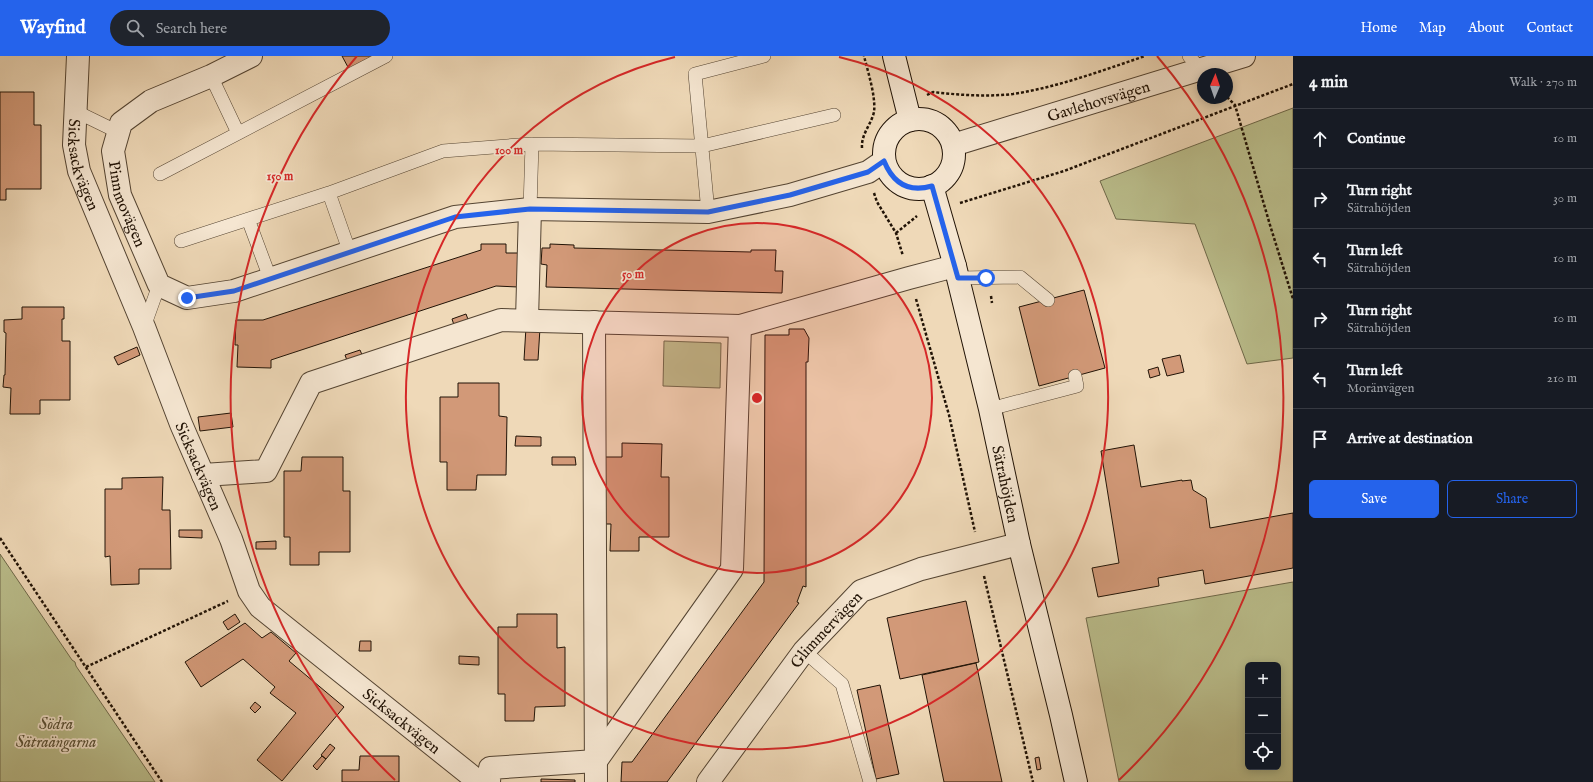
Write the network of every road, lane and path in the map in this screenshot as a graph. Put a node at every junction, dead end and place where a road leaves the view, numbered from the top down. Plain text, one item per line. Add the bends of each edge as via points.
1 (78, 56) edge
2 (251, 56) edge
3 (386, 56) edge
4 (764, 56) edge
5 (894, 56) edge
6 (1145, 56) edge
7 (1244, 56) edge
8 (1194, 63) edge
9 (211, 76) junction
10 (1293, 84) edge
11 (874, 103) dead end
12 (1235, 105) junction
13 (75, 111) junction
14 (907, 112) junction
15 (834, 115) dead end
16 (118, 132) junction
17 (238, 132) junction
18 (532, 144) junction
19 (953, 145) junction
20 (702, 146) junction
21 (884, 161) junction
22 (160, 174) dead end
23 (932, 186) junction
24 (329, 193) junction
25 (964, 202) dead end
26 (530, 209) junction
27 (708, 212) junction
28 (248, 219) junction
29 (896, 233) dead end
30 (181, 241) dead end
31 (350, 252) junction
32 (956, 272) junction
33 (270, 278) junction
34 (909, 278) junction
35 (159, 285) junction
36 (1293, 299) edge
37 (1048, 300) dead end
38 (527, 320) junction
39 (594, 322) junction
40 (740, 326) junction
41 (144, 327) junction
42 (1075, 376) dead end
43 (990, 409) junction
44 (203, 475) junction
45 (0, 538) edge
46 (1019, 544) junction
47 (979, 554) junction
48 (249, 591) junction
49 (804, 651) junction
50 (86, 667) junction
51 (596, 772) edge
52 (162, 782) edge
53 (478, 782) edge
54 (489, 782) edge
55 (708, 782) edge
56 (870, 782) edge
57 (1033, 782) edge
58 (1076, 782) edge

1 - 13 street, Sicksackvägen
2 - 9 street, Pinnmovägen
3 - 17 lane
4 - 20 lane via 695,74
5 - 14 street
6 - 14 path via 1064,83 1012,94 972,96 933,92
7 - 8 street, Gavlehovsvägen
8 - 19 street, Gavlehovsvägen
9 - 16 street, Pinnmovägen via 150,101 121,123
9 - 17 lane
10 - 12 path
11 - 14 path
12 - 25 path via 1064,171
12 - 36 path
13 - 16 lane
13 - 41 street, Sicksackvägen via 74,145 79,171
14 - 19 street via 941,127 949,135
14 - 21 street via 886,140
15 - 20 lane
16 - 35 street, Pinnmovägen via 113,151 120,195
17 - 22 lane
18 - 20 lane
18 - 24 lane via 443,151
18 - 26 lane
19 - 23 street via 954,155 950,170 941,181
20 - 27 lane
21 - 23 street via 888,170 902,185 922,189
21 - 27 street via 868,172 790,195
23 - 32 street, Sätrahöjden
24 - 28 lane
24 - 31 lane
26 - 27 street
26 - 31 street via 455,217
26 - 38 street
28 - 30 lane
28 - 33 lane
29 - 34 path
31 - 33 street
32 - 34 street
32 - 37 lane via 1020,277
32 - 43 street, Sätrahöjden
33 - 35 street via 234,291 187,298
34 - 40 street
34 - 47 path via 949,415
35 - 41 lane
38 - 39 street
38 - 44 street via 501,320 311,382 266,471
39 - 40 street
39 - 51 street
40 - 51 street via 732,569
41 - 44 street, Sicksackvägen
42 - 43 lane via 1077,386
43 - 46 street, Sätrahöjden
44 - 48 street, Sicksackvägen via 231,539
45 - 50 path
46 - 47 street, Glimmervägen
46 - 58 street, Sätrahöjden
47 - 49 street, Glimmervägen via 921,569 861,591
47 - 57 path
48 - 50 path
48 - 53 street, Sicksackvägen via 260,608
49 - 55 street, Glimmervägen
49 - 56 lane via 842,684
50 - 52 path
51 - 54 street via 490,768

